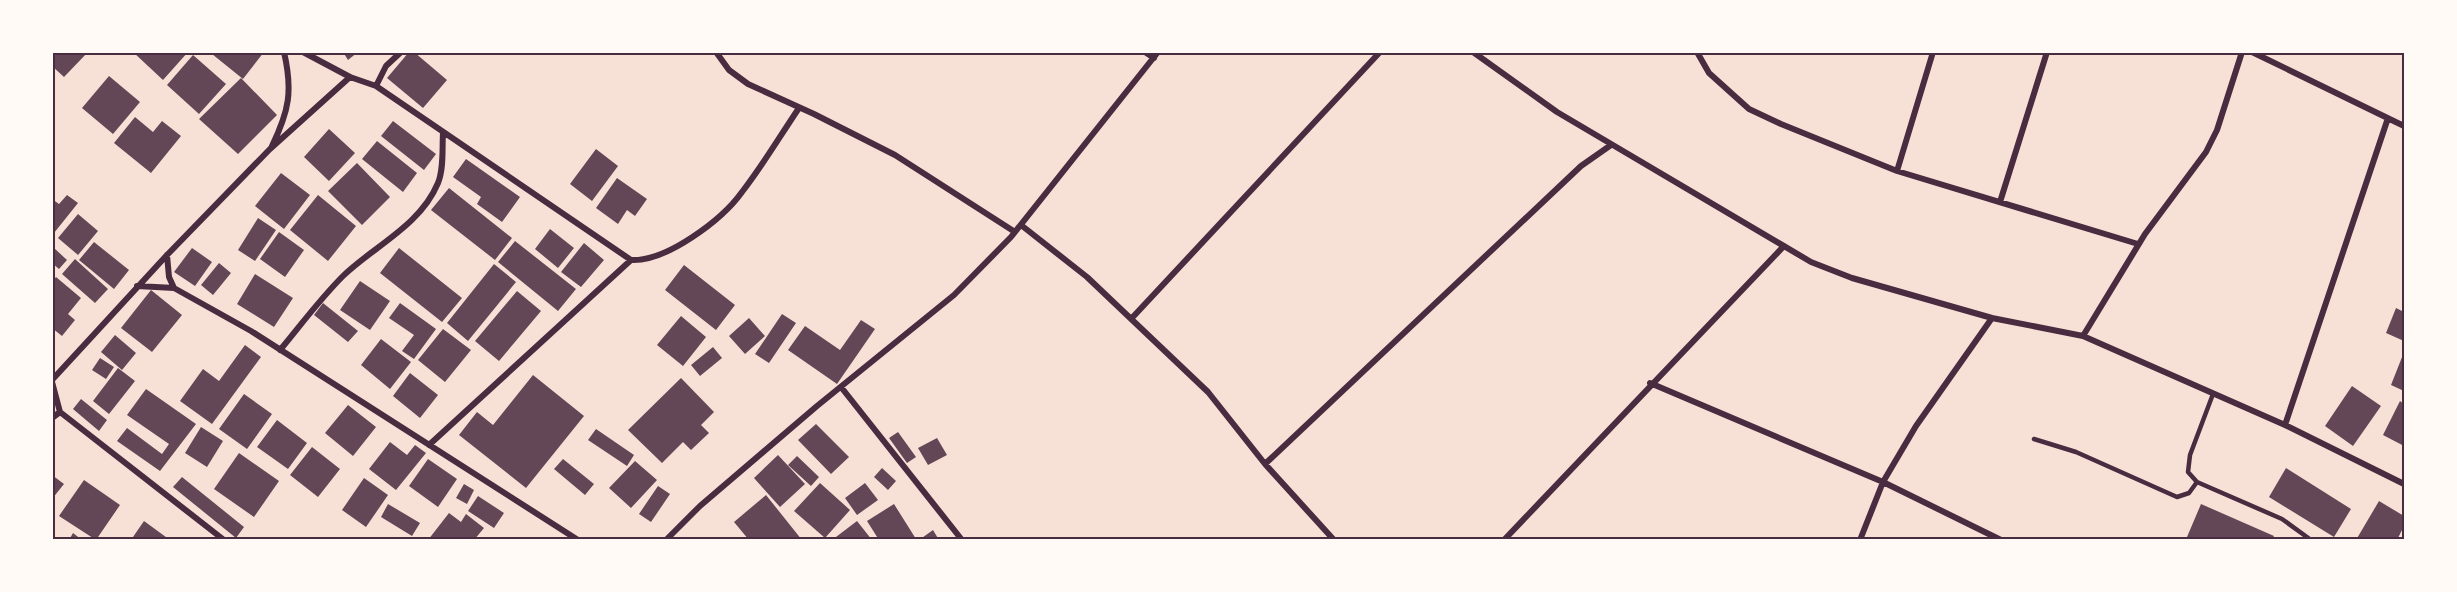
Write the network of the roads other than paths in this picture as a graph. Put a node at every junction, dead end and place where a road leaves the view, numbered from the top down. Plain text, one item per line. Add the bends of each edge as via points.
1 (284, 52) edge
2 (303, 52) edge
3 (400, 52) edge
4 (716, 52) edge
5 (1144, 52) edge
6 (1380, 52) edge
7 (1473, 52) edge
8 (1697, 52) edge
9 (1933, 52) edge
10 (2047, 52) edge
11 (2242, 52) edge
12 (2252, 52) edge
13 (1156, 55) edge
14 (350, 77) junction
15 (376, 86) junction
16 (799, 108) junction
17 (2388, 118) junction
18 (2404, 126) edge
19 (442, 133) junction
20 (1611, 145) junction
21 (270, 149) junction
22 (1897, 171) junction
23 (2000, 202) junction
24 (1021, 225) junction
25 (1016, 232) junction
26 (2138, 244) junction
27 (1784, 246) junction
28 (167, 255) junction
29 (631, 260) junction
30 (137, 286) junction
31 (174, 288) junction
32 (1992, 318) junction
33 (1131, 319) junction
34 (2083, 336) junction
35 (280, 350) junction
36 (52, 381) edge
37 (1650, 383) junction
38 (841, 387) junction
39 (2213, 394) junction
40 (60, 412) junction
41 (52, 418) edge
42 (2285, 425) junction
43 (2034, 439) dead end
44 (429, 445) junction
45 (1265, 464) junction
46 (1883, 482) junction
47 (2198, 482) junction
48 (2404, 484) edge
49 (224, 540) edge
50 (578, 540) edge
51 (666, 540) edge
52 (962, 540) edge
53 (1334, 540) edge
54 (1504, 540) edge
55 (1860, 540) edge
56 (2001, 540) edge
57 (2311, 540) edge

1 - 21 street via 290,77 289,108
2 - 14 street
3 - 15 street via 386,66
4 - 16 street via 729,70 748,84
5 - 13 street
6 - 33 street
7 - 20 street
8 - 22 street via 1709,73 1749,109
9 - 22 street
10 - 23 street
11 - 26 street via 2206,152
12 - 17 street
13 - 24 street
14 - 15 street
14 - 21 street
15 - 19 street
16 - 25 street via 895,155
16 - 29 street via 741,195 705,227 664,255
17 - 18 street
17 - 42 street
19 - 29 street
19 - 35 street via 438,183 429,198 390,240 344,275
20 - 27 street
20 - 45 street via 1581,166
21 - 28 street
22 - 23 street
23 - 26 street
24 - 25 street
24 - 33 street via 1087,277
25 - 38 street via 954,295
26 - 34 street
27 - 32 street via 1851,278
27 - 37 street
28 - 30 street
28 - 31 street
29 - 44 street
30 - 31 street
30 - 36 street
31 - 35 street
32 - 34 street
32 - 46 street via 1916,426
33 - 45 street via 1208,392
34 - 39 street
35 - 44 street
36 - 40 street
37 - 46 street
37 - 54 street
38 - 51 street via 700,506
38 - 52 street
39 - 42 street
39 - 47 lane via 2190,454 2188,472
40 - 41 street
40 - 49 street
42 - 48 street
43 - 47 lane via 2076,452 2177,497 2189,494
44 - 50 street
45 - 53 street
46 - 55 street
46 - 56 street
47 - 57 lane via 2282,519

